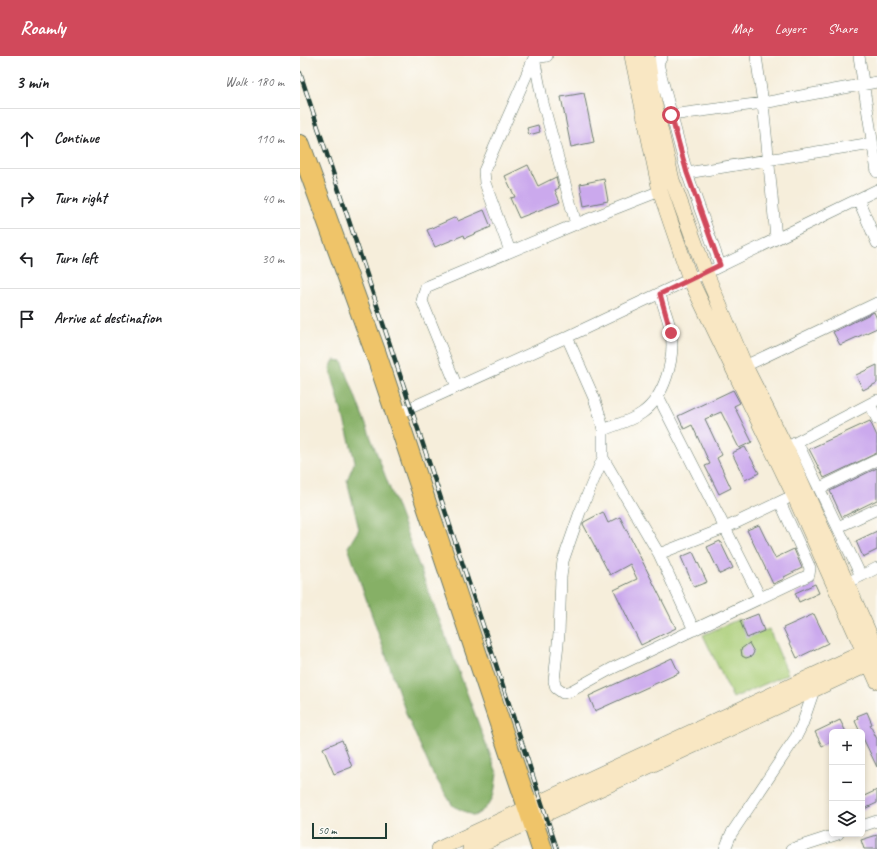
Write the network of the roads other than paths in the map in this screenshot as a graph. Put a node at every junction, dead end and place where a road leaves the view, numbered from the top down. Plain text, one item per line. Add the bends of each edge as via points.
1 (547, 56) edge
2 (632, 56) edge
3 (647, 56) edge
4 (662, 56) edge
5 (756, 56) edge
6 (859, 56) edge
7 (534, 57) edge
8 (877, 82) edge
9 (864, 85) junction
10 (763, 103) junction
11 (671, 115) junction
12 (872, 143) junction
13 (300, 145) edge
14 (768, 158) junction
15 (877, 172) edge
16 (687, 173) junction
17 (660, 190) junction
18 (877, 190) edge
19 (858, 199) junction
20 (576, 224) junction
21 (776, 238) junction
22 (877, 243) edge
23 (510, 251) junction
24 (720, 265) junction
25 (706, 273) junction
26 (690, 279) junction
27 (660, 294) junction
28 (877, 303) edge
29 (568, 337) junction
30 (745, 366) junction
31 (457, 387) junction
32 (658, 396) junction
33 (873, 402) edge
34 (396, 414) junction
35 (877, 419) edge
36 (603, 430) junction
37 (786, 448) junction
38 (603, 458) junction
39 (877, 460) edge
40 (820, 488) junction
41 (794, 496) junction
42 (780, 502) junction
43 (877, 509) edge
44 (838, 527) junction
45 (725, 528) junction
46 (658, 554) junction
47 (877, 568) edge
48 (861, 576) junction
49 (847, 583) junction
50 (760, 597) junction
51 (694, 630) junction
52 (873, 654) edge
53 (877, 681) edge
54 (814, 690) junction
55 (530, 814) junction
56 (877, 821) edge
57 (865, 825) edge
58 (829, 837) edge
59 (439, 849) edge
60 (470, 849) edge
61 (542, 849) edge
62 (725, 849) edge
63 (792, 849) edge

1 - 7 street
2 - 17 main road
3 - 25 main road via 653,97 672,180
4 - 11 street via 658,64
5 - 10 street
6 - 9 street
7 - 20 street via 543,103
7 - 23 street via 484,171 485,182
8 - 9 street
9 - 10 street
9 - 12 street
10 - 11 street
10 - 14 street
11 - 16 street
12 - 14 street
12 - 15 street
13 - 34 highway
14 - 16 street
14 - 21 street
16 - 24 street
17 - 20 street
17 - 26 main road
18 - 19 street
19 - 21 street
19 - 22 street
20 - 23 street
21 - 24 street
23 - 31 street via 426,287 423,294 422,301
24 - 25 street
25 - 26 street
25 - 30 main road
26 - 27 street
26 - 37 main road
27 - 29 street
27 - 32 street via 671,333 671,349 669,364
28 - 30 street
29 - 31 street
29 - 36 street via 594,398
30 - 37 main road
31 - 34 street
32 - 36 street via 641,414
32 - 45 street
33 - 35 street
33 - 37 street
34 - 55 highway
36 - 38 street
37 - 40 street
37 - 41 main road
37 - 49 main road
38 - 46 street
38 - 51 street via 563,561 554,681 556,688 563,693 570,691
39 - 40 street
40 - 44 street
41 - 42 street
41 - 52 main road
42 - 45 street
42 - 50 street via 810,572 809,575
43 - 44 street
44 - 48 street
45 - 46 street
45 - 50 street
46 - 51 street
47 - 48 street
48 - 49 street
49 - 52 main road
50 - 51 street
52 - 53 main road
52 - 54 main road
52 - 55 main road
54 - 55 main road
54 - 62 street via 796,737 731,834
55 - 59 main road
55 - 60 main road
55 - 61 highway
56 - 57 street
58 - 63 street

